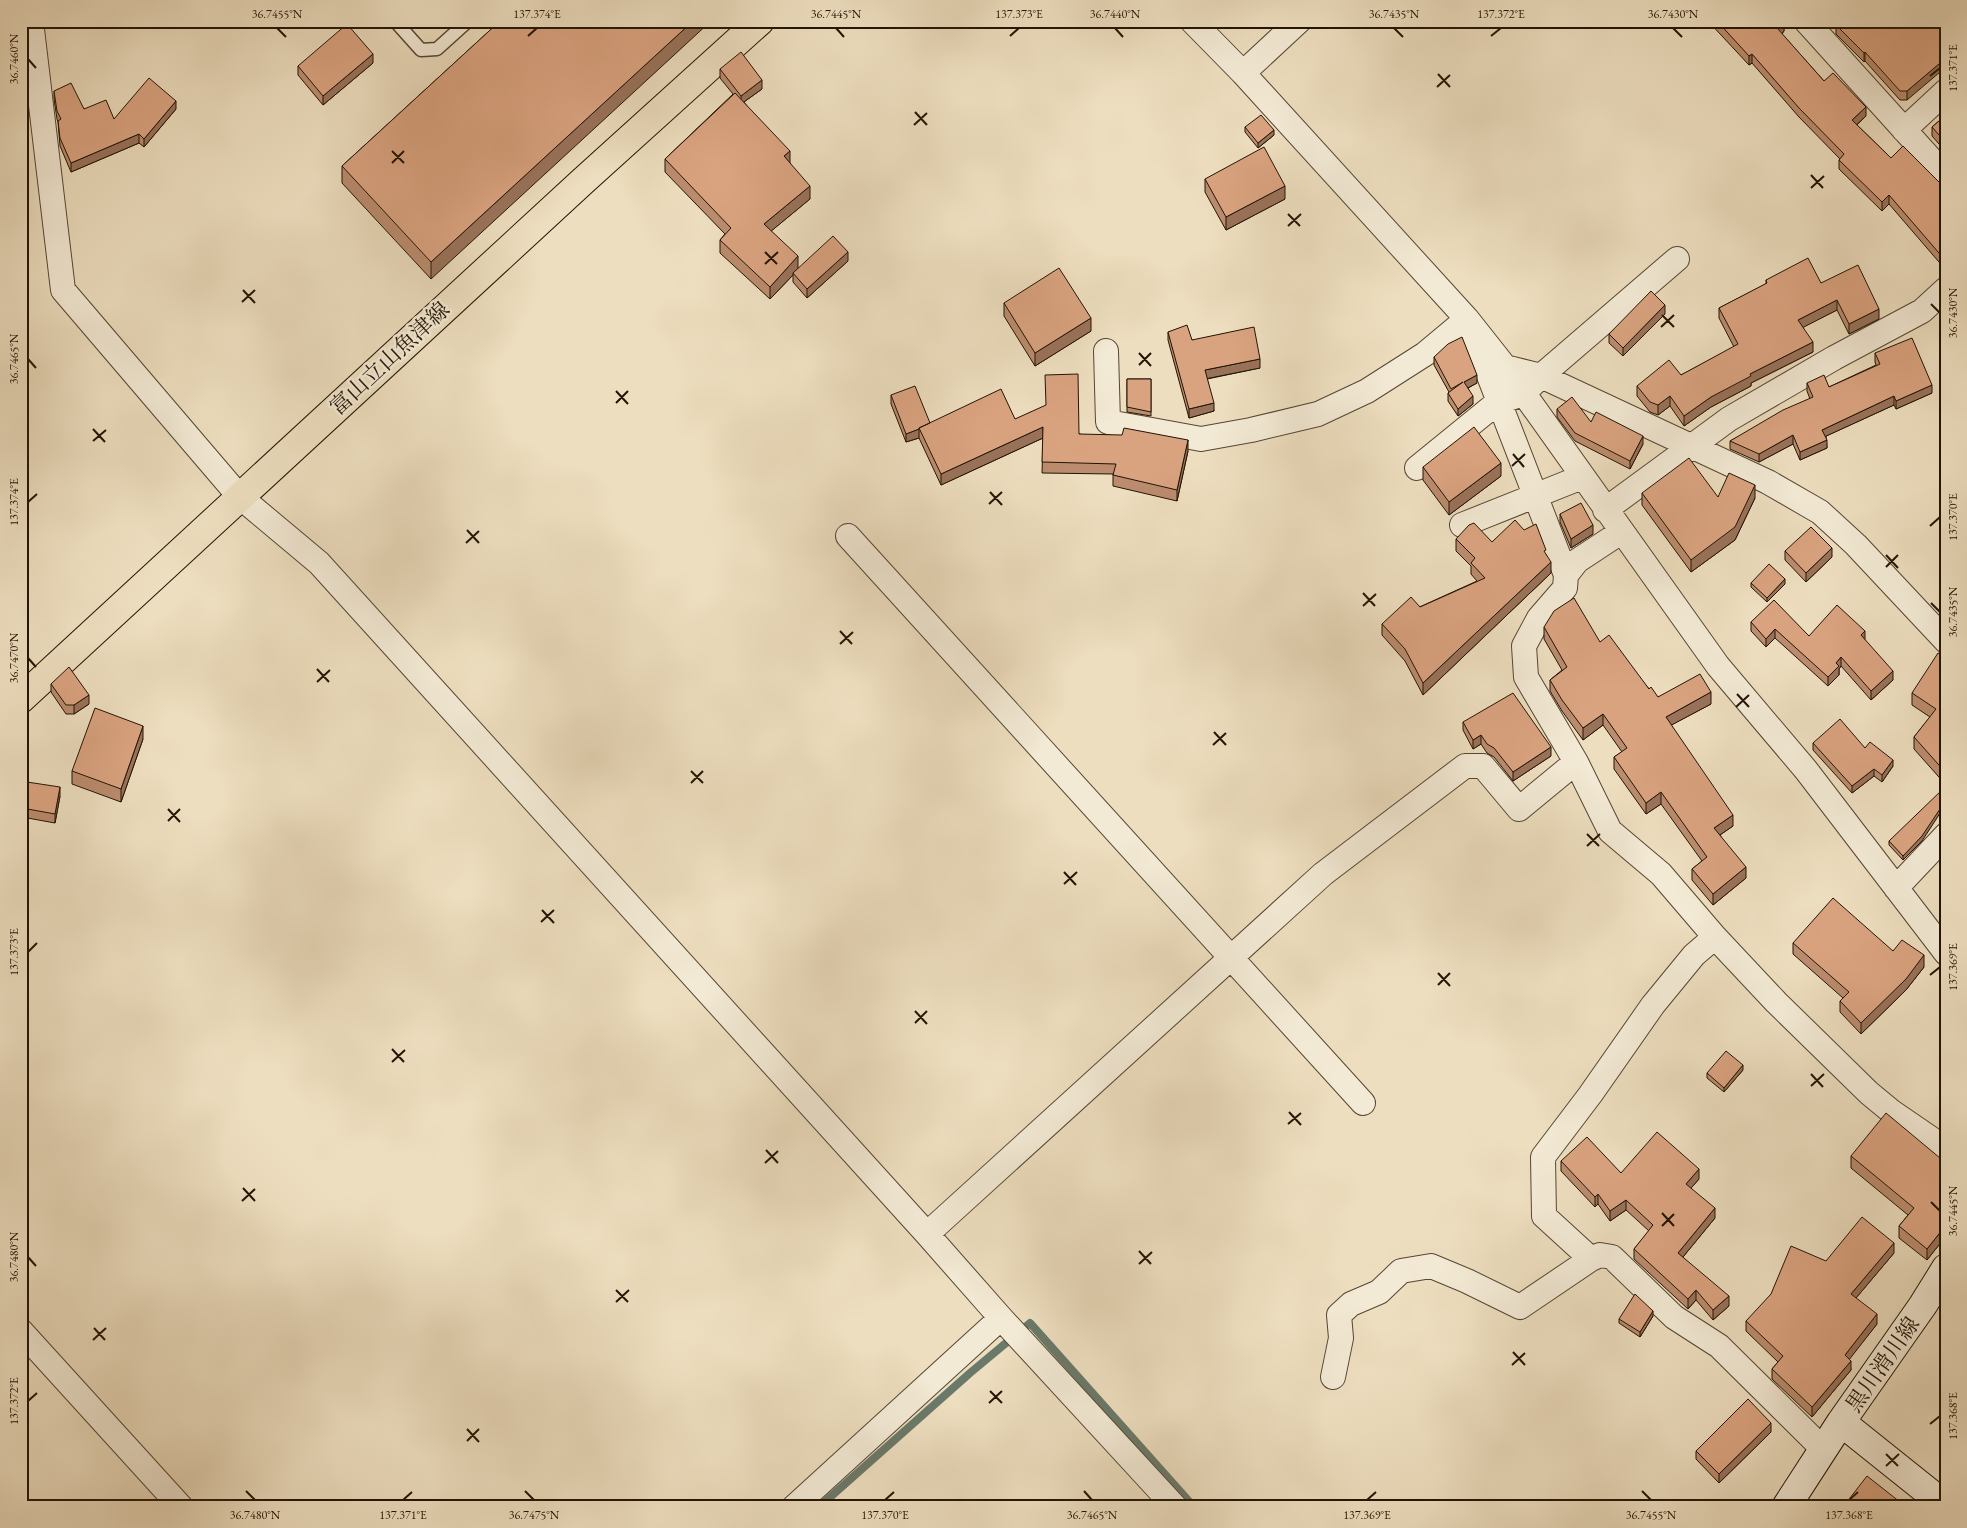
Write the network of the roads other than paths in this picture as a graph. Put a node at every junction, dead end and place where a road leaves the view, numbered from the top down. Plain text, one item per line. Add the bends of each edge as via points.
1 (31, 21) edge
2 (395, 21) edge
3 (468, 21) edge
4 (760, 21) edge
5 (1192, 21) edge
6 (1299, 21) edge
7 (1813, 24) edge
8 (1244, 73) junction
9 (1946, 91) edge
10 (1904, 130) junction
11 (1946, 176) edge
12 (1677, 260) dead end
13 (1946, 289) edge
14 (1467, 319) junction
15 (1106, 351) dead end
16 (1505, 367) junction
17 (1541, 376) junction
18 (1523, 394) junction
19 (1498, 402) junction
20 (1692, 446) junction
21 (1416, 468) dead end
22 (1582, 478) junction
23 (239, 496) junction
24 (1536, 497) junction
25 (1605, 510) junction
26 (1462, 525) dead end
27 (1621, 532) junction
28 (848, 536) dead end
29 (1566, 575) junction
30 (1946, 641) edge
31 (21, 699) edge
32 (1576, 762) junction
33 (1946, 835) edge
34 (1896, 888) junction
35 (1715, 937) junction
36 (1946, 953) edge
37 (1230, 957) junction
38 (1363, 1103) dead end
39 (1946, 1149) edge
40 (927, 1234) junction
41 (1591, 1259) junction
42 (1946, 1268) edge
43 (1001, 1318) junction
44 (21, 1331) edge
45 (1333, 1376) dead end
46 (1841, 1422) junction
47 (1823, 1449) junction
48 (1946, 1506) edge
49 (181, 1507) edge
50 (794, 1507) edge
51 (1175, 1507) edge
52 (1786, 1507) edge

1 - 23 street via 63,290
2 - 3 lane via 421,50 437,49
4 - 23 main road, 富山立山魚津線
5 - 8 street
6 - 8 street
7 - 10 street
8 - 14 street
9 - 10 street
10 - 11 street
12 - 17 street
13 - 20 street via 1922,311 1729,418
14 - 15 street via 1425,354 1367,391 1318,414 1201,439 1108,422
14 - 16 street
14 - 19 street
16 - 17 street
16 - 18 street
17 - 18 street
17 - 20 street
18 - 19 street
18 - 22 street
19 - 21 street
19 - 24 street
20 - 25 street
20 - 30 street via 1768,482 1820,512 1856,545
22 - 24 street
22 - 25 street
23 - 31 main road, 富山立山魚津線
23 - 40 street via 319,563
24 - 26 street
24 - 29 street
25 - 27 street
27 - 29 street via 1577,561
27 - 34 street via 1718,666 1806,770
28 - 37 street
29 - 32 street via 1565,588 1539,618 1524,646 1526,677
32 - 35 street via 1610,831 1661,874
32 - 37 street via 1519,809 1483,766 1465,766 1323,874
33 - 34 street
34 - 36 street
35 - 39 street via 1869,1093
35 - 41 street via 1694,954 1653,1005 1543,1157 1544,1216
37 - 38 street
37 - 40 street
40 - 43 street
41 - 45 street via 1520,1307 1432,1266 1401,1271 1379,1292 1351,1304 1338,1315 1341,1338
41 - 47 street via 1600,1255 1612,1257 1674,1317 1719,1346
42 - 46 main road, 黒川滑川線
43 - 50 street
43 - 51 street
44 - 49 street
46 - 47 main road
46 - 48 main road, 黒川滑川線
47 - 52 main road

